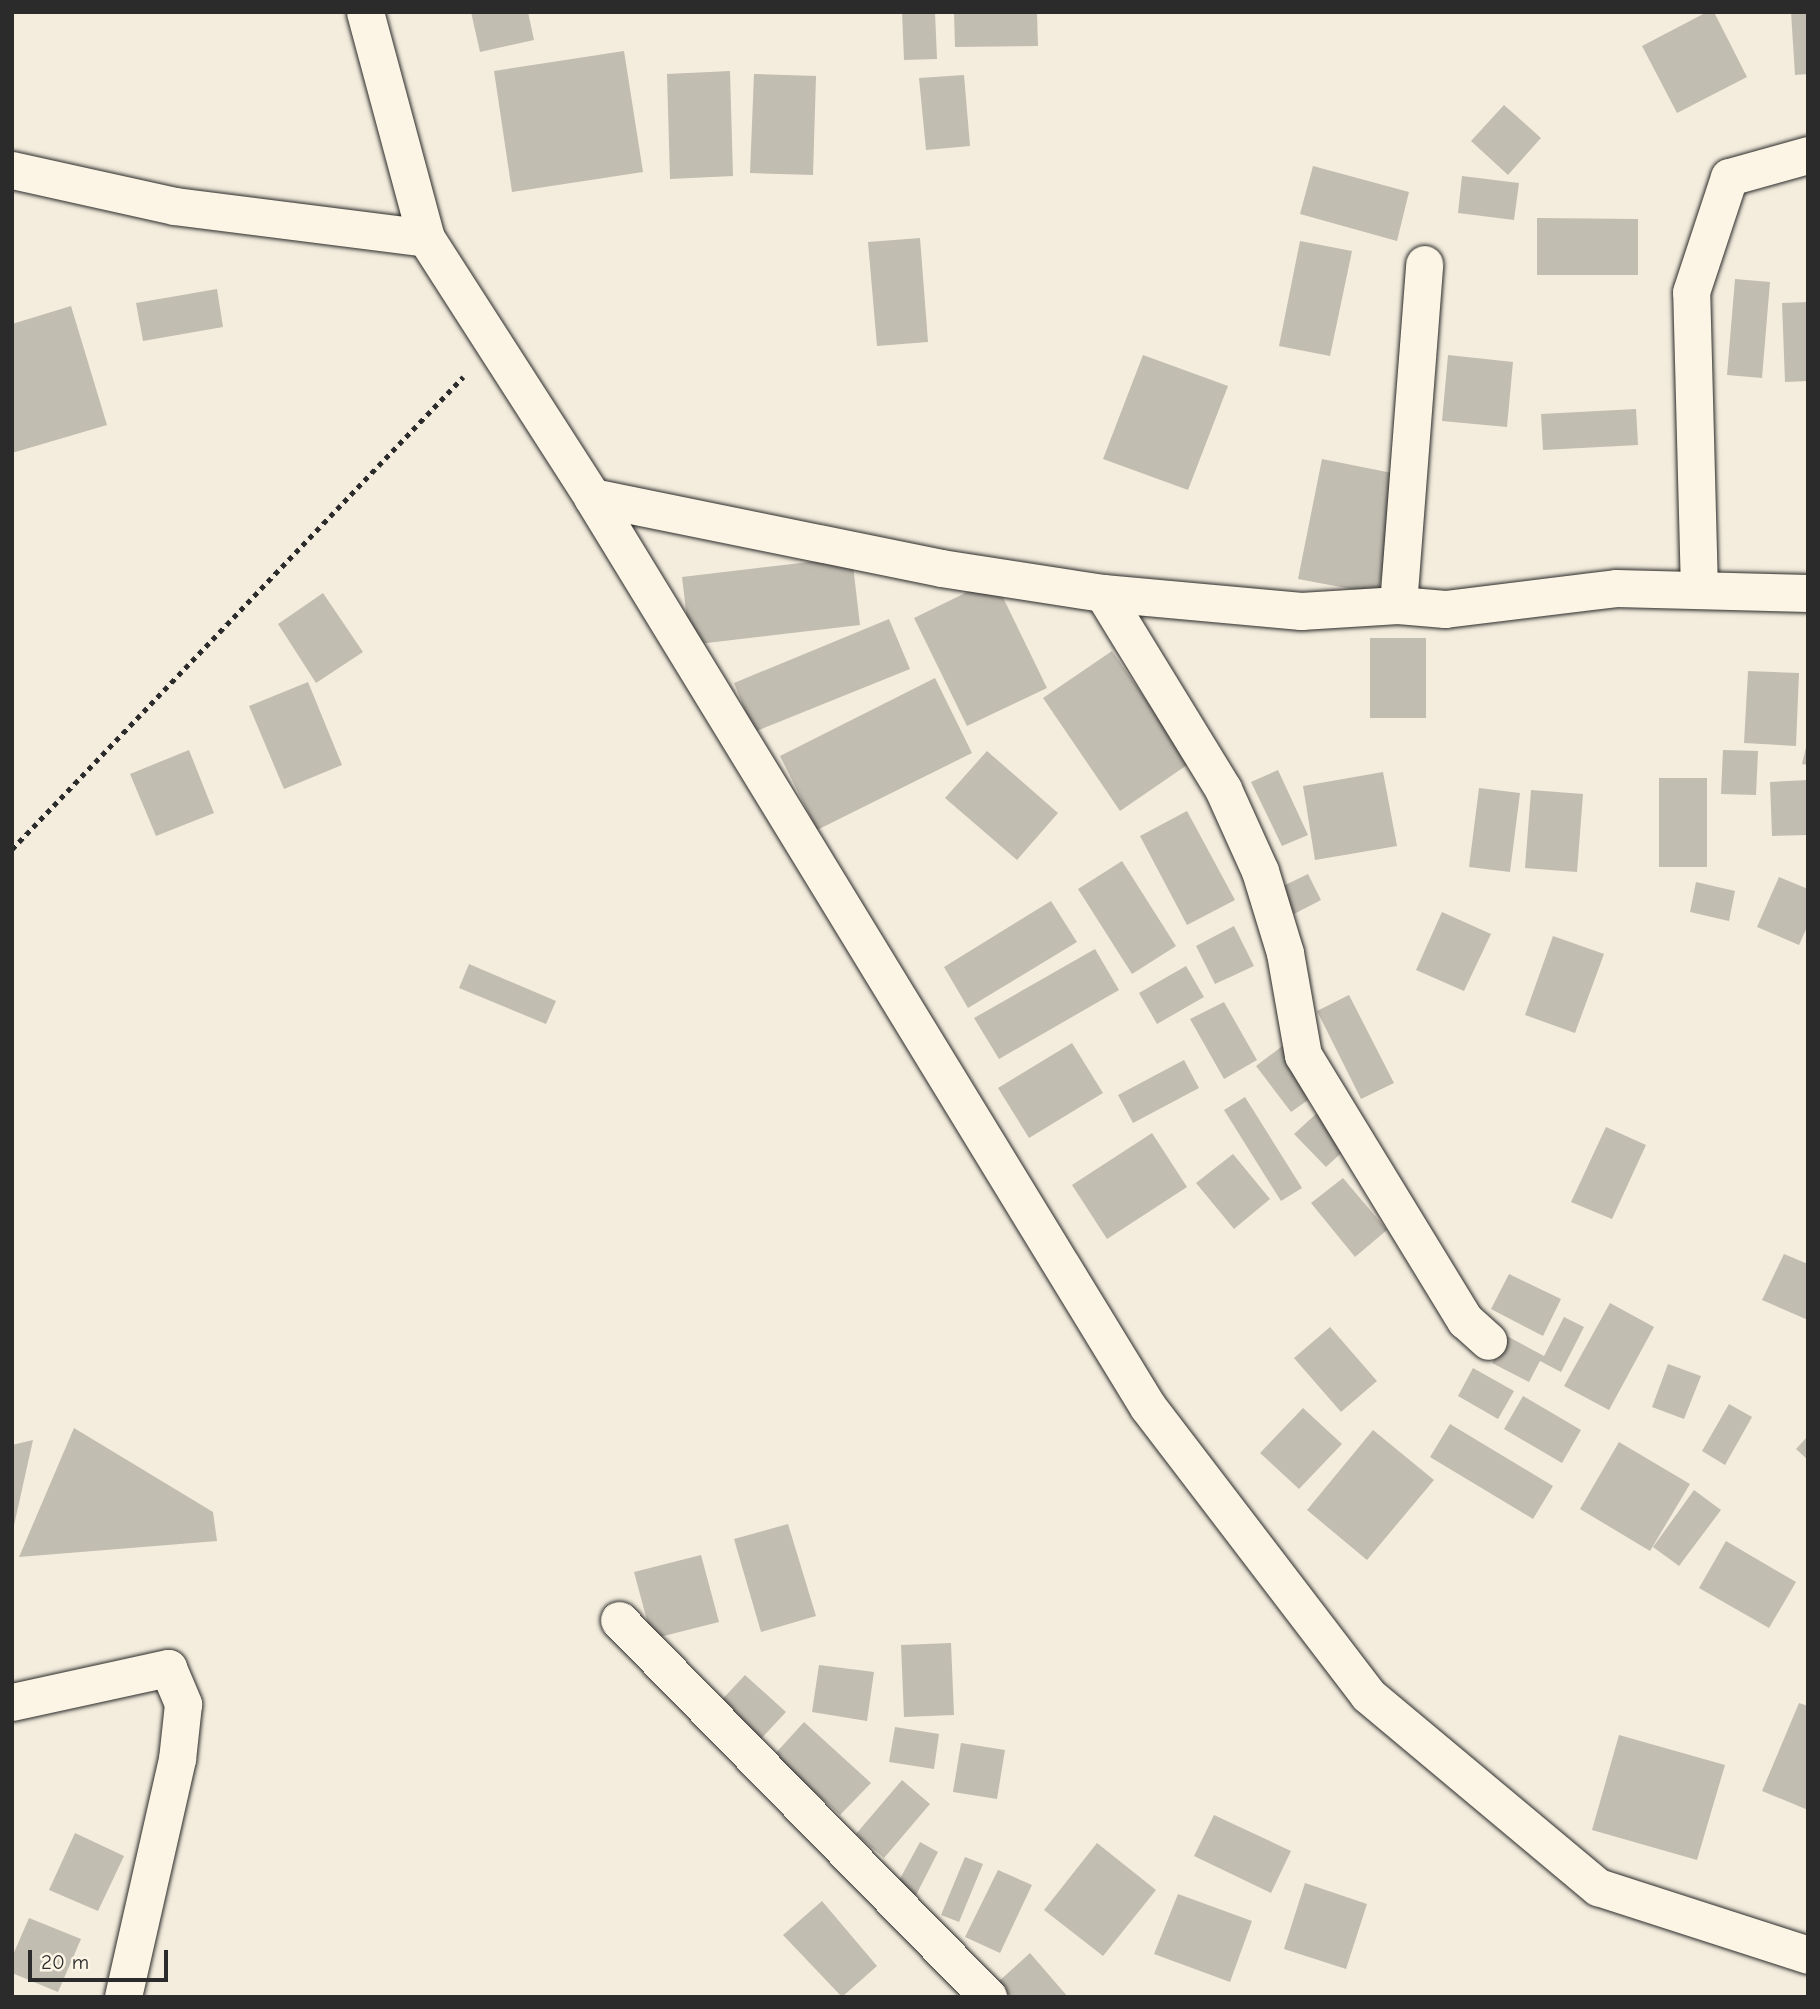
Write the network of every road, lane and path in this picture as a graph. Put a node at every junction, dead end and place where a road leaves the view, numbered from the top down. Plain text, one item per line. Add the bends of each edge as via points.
1 (365, 12) edge
2 (1808, 155) edge
3 (12, 170) edge
4 (426, 238) junction
5 (1424, 264) dead end
6 (493, 346) junction
7 (592, 497) junction
8 (1699, 590) junction
9 (1103, 593) junction
10 (1808, 593) edge
11 (1398, 605) junction
12 (12, 849) edge
13 (1488, 1341) dead end
14 (619, 1620) dead end
15 (12, 1702) edge
16 (1808, 1955) edge
17 (123, 1997) edge
18 (988, 1997) edge

1 - 4 street
2 - 8 street via 1729,177 1691,292
3 - 4 street via 174,206
4 - 6 street
5 - 11 street
6 - 7 street
6 - 12 path
7 - 9 street via 941,568
7 - 16 street via 1148,1407 1368,1695 1598,1886
8 - 10 street
8 - 11 street via 1616,588 1445,609
9 - 11 street via 1301,611
9 - 13 street via 1223,789 1261,871 1284,953 1303,1055 1465,1320
14 - 18 street
15 - 17 street via 168,1668 183,1704 177,1759

